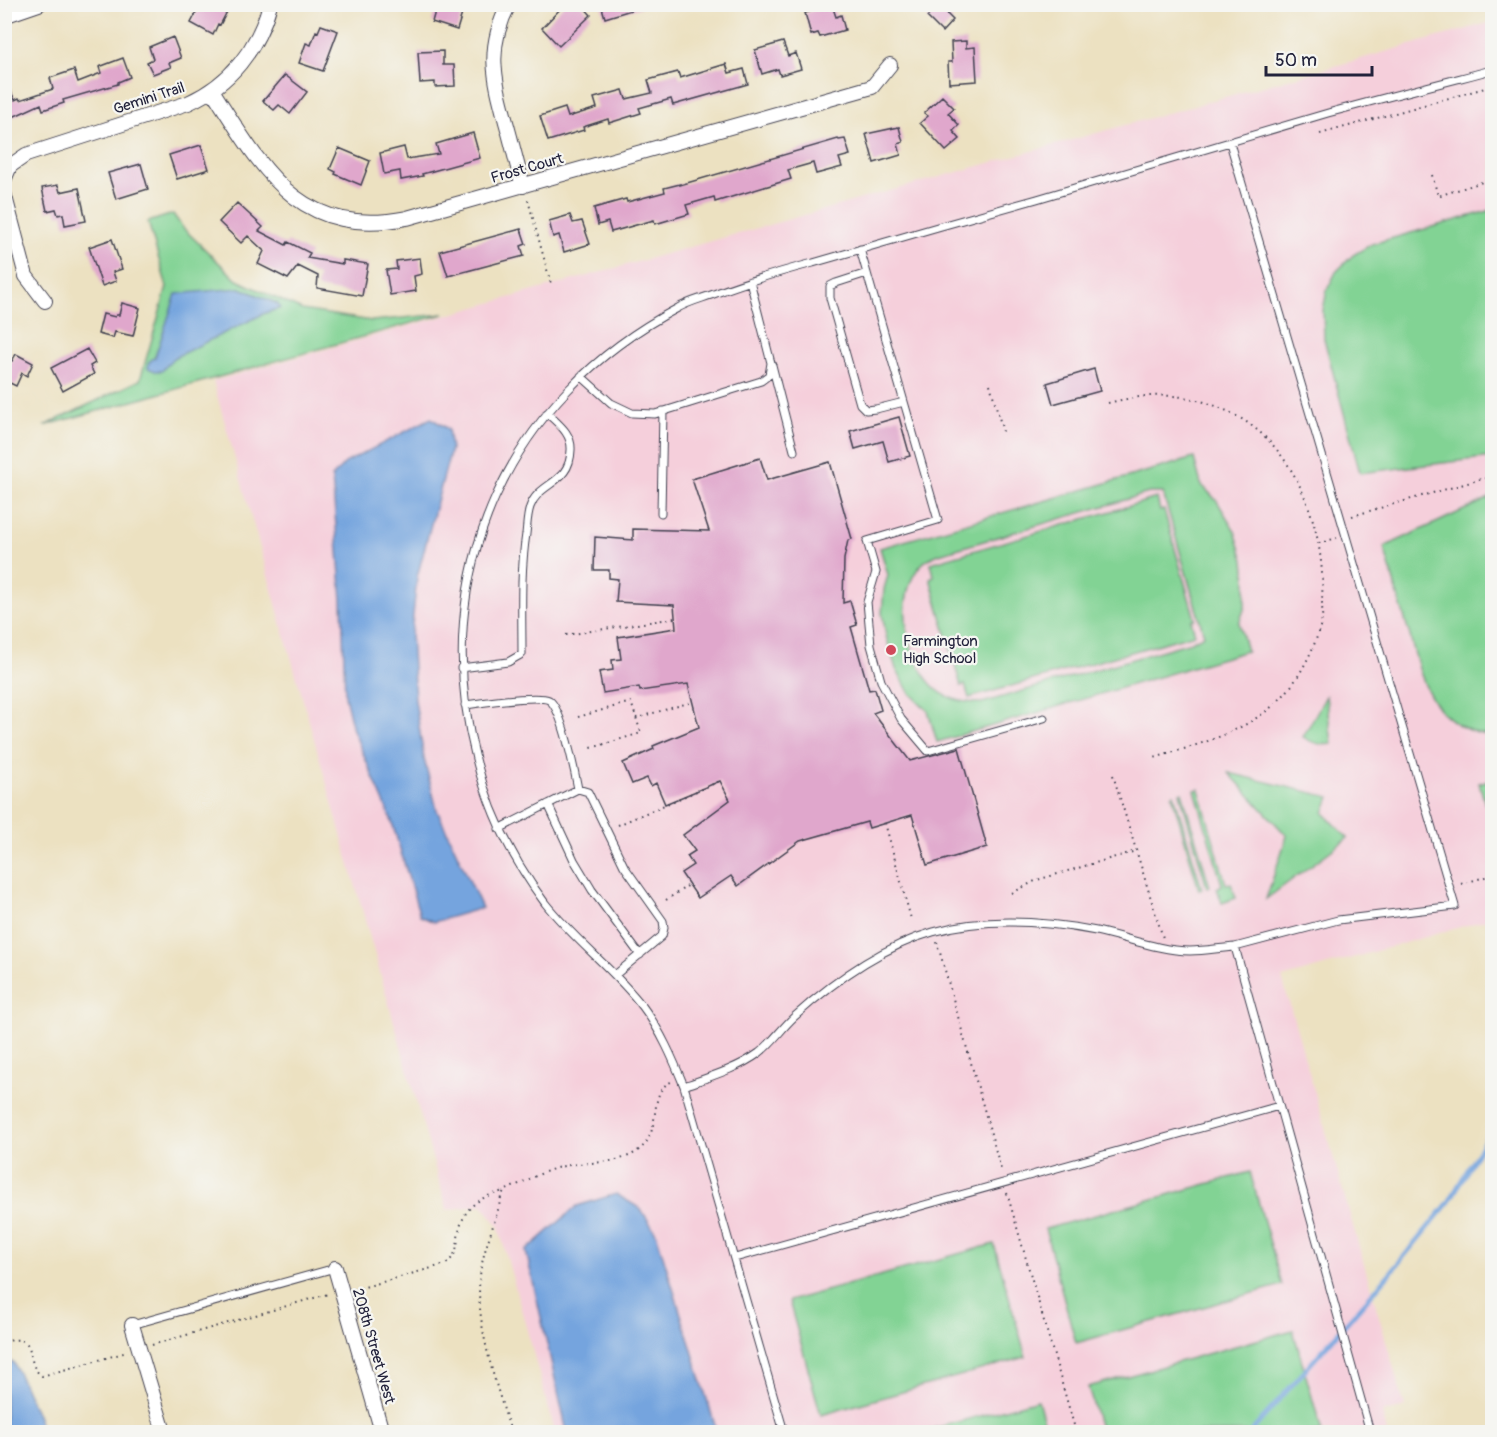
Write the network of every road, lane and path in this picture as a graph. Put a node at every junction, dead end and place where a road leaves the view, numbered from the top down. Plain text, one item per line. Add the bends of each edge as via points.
1 (39, 4) edge
2 (270, 4) edge
3 (509, 4) edge
4 (4, 16) edge
5 (890, 65) dead end
6 (1492, 70) edge
7 (1492, 86) edge
8 (212, 90) junction
9 (1320, 134) dead end
10 (1230, 143) junction
11 (1432, 175) dead end
12 (1492, 179) edge
13 (4, 180) edge
14 (524, 186) junction
15 (4, 193) edge
16 (860, 249) junction
17 (867, 273) junction
18 (750, 281) junction
19 (551, 284) dead end
20 (45, 301) dead end
21 (771, 363) junction
22 (581, 376) junction
23 (990, 384) dead end
24 (904, 402) junction
25 (1108, 403) dead end
26 (663, 411) junction
27 (547, 413) junction
28 (1003, 432) dead end
29 (794, 451) dead end
30 (1492, 476) edge
31 (661, 513) dead end
32 (1341, 519) junction
33 (1346, 536) junction
34 (1318, 543) junction
35 (675, 618) dead end
36 (566, 635) dead end
37 (461, 668) junction
38 (692, 702) dead end
39 (465, 705) junction
40 (578, 717) dead end
41 (636, 718) junction
42 (1044, 718) dead end
43 (588, 749) dead end
44 (1154, 758) dead end
45 (1113, 775) dead end
46 (720, 781) dead end
47 (578, 789) junction
48 (548, 804) junction
49 (885, 823) dead end
50 (618, 825) dead end
51 (500, 829) junction
52 (1136, 851) junction
53 (1492, 875) edge
54 (689, 885) dead end
55 (1449, 887) junction
56 (1012, 893) dead end
57 (666, 900) dead end
58 (911, 919) dead end
59 (1165, 947) junction
60 (1235, 947) junction
61 (640, 955) junction
62 (615, 975) junction
63 (671, 1082) dead end
64 (684, 1086) junction
65 (1279, 1106) junction
66 (504, 1191) junction
67 (735, 1258) junction
68 (335, 1268) joint
69 (351, 1291) dead end
70 (330, 1293) dead end
71 (132, 1325) joint
72 (4, 1342) edge
73 (149, 1346) dead end
74 (130, 1352) dead end
75 (164, 1432) edge
76 (382, 1432) edge
77 (511, 1432) edge
78 (784, 1432) edge
79 (1370, 1432) edge

1 - 4 street
2 - 8 street, Gemini Trail via 254,46
3 - 14 street via 497,33 493,64
5 - 14 street, Frost Court via 872,87
6 - 10 lane
7 - 9 path
8 - 13 street, Gemini Trail via 188,103 26,155 10,166
8 - 14 street, Frost Court via 274,180 296,198 333,216 363,222 395,220
10 - 16 lane
10 - 32 lane
11 - 12 path via 1438,196
14 - 19 path
15 - 20 street via 26,276
16 - 17 lane
16 - 18 lane
17 - 24 lane
17 - 24 lane via 830,286 860,404 866,410
18 - 21 lane
18 - 22 lane via 680,306
21 - 26 lane via 769,375 761,381
21 - 29 lane
22 - 26 lane via 610,403 632,412
22 - 27 lane
23 - 28 path
24 - 42 lane via 938,520 867,541 876,572 867,602 871,645 881,681 900,719 928,751
25 - 34 path via 1171,394 1209,403 1240,418 1261,433 1286,462 1305,499
26 - 31 lane
27 - 37 lane via 517,452 497,490 482,532 462,616
27 - 37 lane via 566,432 572,447 570,465 561,477 535,496 530,508 521,567 522,654 508,662
30 - 32 path
32 - 33 lane
33 - 34 path
33 - 55 lane
34 - 44 path via 1324,576 1321,622 1310,656 1292,686 1265,712 1230,733
35 - 36 path
37 - 39 lane
38 - 41 path
39 - 47 lane via 549,700 556,708
39 - 51 lane via 485,792
40 - 41 path via 631,702
41 - 43 path via 641,733
45 - 52 path
46 - 50 path
47 - 48 lane
47 - 61 lane via 588,792 624,866 663,921 662,936
48 - 51 lane
48 - 61 lane via 592,890
49 - 58 path
51 - 62 lane via 518,865 547,905
52 - 56 path via 1037,880
52 - 59 path
53 - 55 path
54 - 57 path
55 - 60 lane via 1455,906 1338,920
59 - 60 lane via 1188,951
59 - 64 lane via 1096,931 1007,922 934,932 902,943 826,990 759,1052 725,1071
60 - 65 lane
61 - 62 lane
62 - 64 lane via 643,1007
63 - 66 path via 659,1091 652,1134 640,1149 620,1158 558,1167
64 - 67 lane
65 - 67 lane
65 - 79 lane
66 - 69 path via 480,1199 466,1211 455,1255 446,1264
66 - 77 path via 480,1270 480,1298 491,1361
67 - 78 lane
68 - 71 lane
68 - 76 street, 208th Street West
70 - 73 path
71 - 75 street
72 - 74 path via 25,1341 34,1367 42,1376

